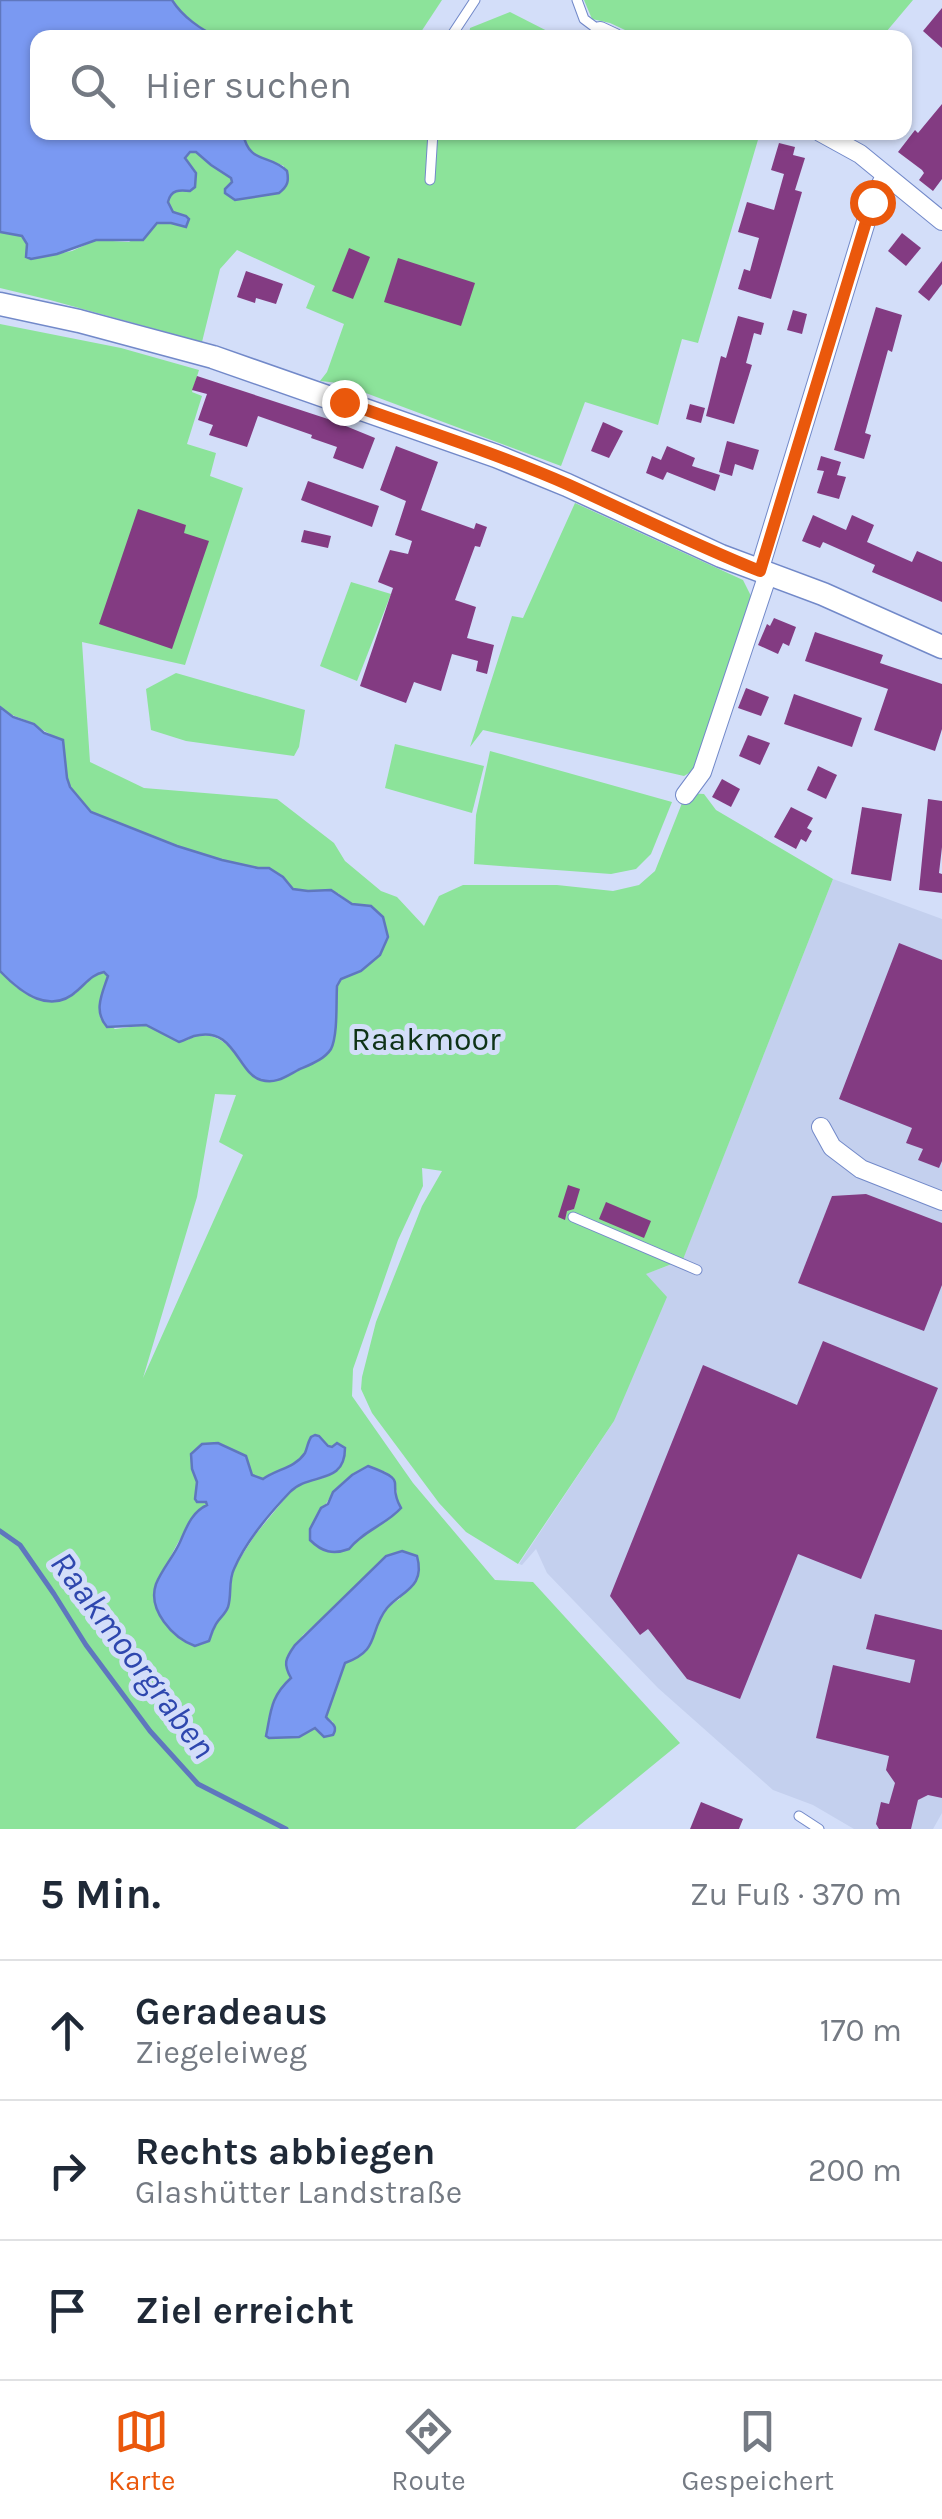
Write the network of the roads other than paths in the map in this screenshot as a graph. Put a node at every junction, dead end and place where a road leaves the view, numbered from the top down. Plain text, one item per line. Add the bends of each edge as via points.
1 (475, 0) edge
2 (577, 0) edge
3 (455, 30) edge
4 (601, 30) edge
5 (432, 140) edge
6 (835, 140) edge
7 (885, 176) junction
8 (430, 180) dead end
9 (942, 221) edge
10 (0, 304) edge
11 (764, 572) junction
12 (942, 647) edge
13 (684, 795) dead end
14 (821, 1127) dead end
15 (942, 1201) edge
16 (573, 1217) dead end
17 (696, 1270) dead end
18 (798, 1816) dead end
19 (819, 1829) edge

1 - 3 lane
2 - 4 lane via 584,19
5 - 8 lane
6 - 7 street
7 - 9 street
7 - 11 street
10 - 11 street via 264,374 514,463
11 - 12 street
11 - 13 street via 702,772
14 - 15 street via 832,1147 862,1169
16 - 17 lane
18 - 19 lane

